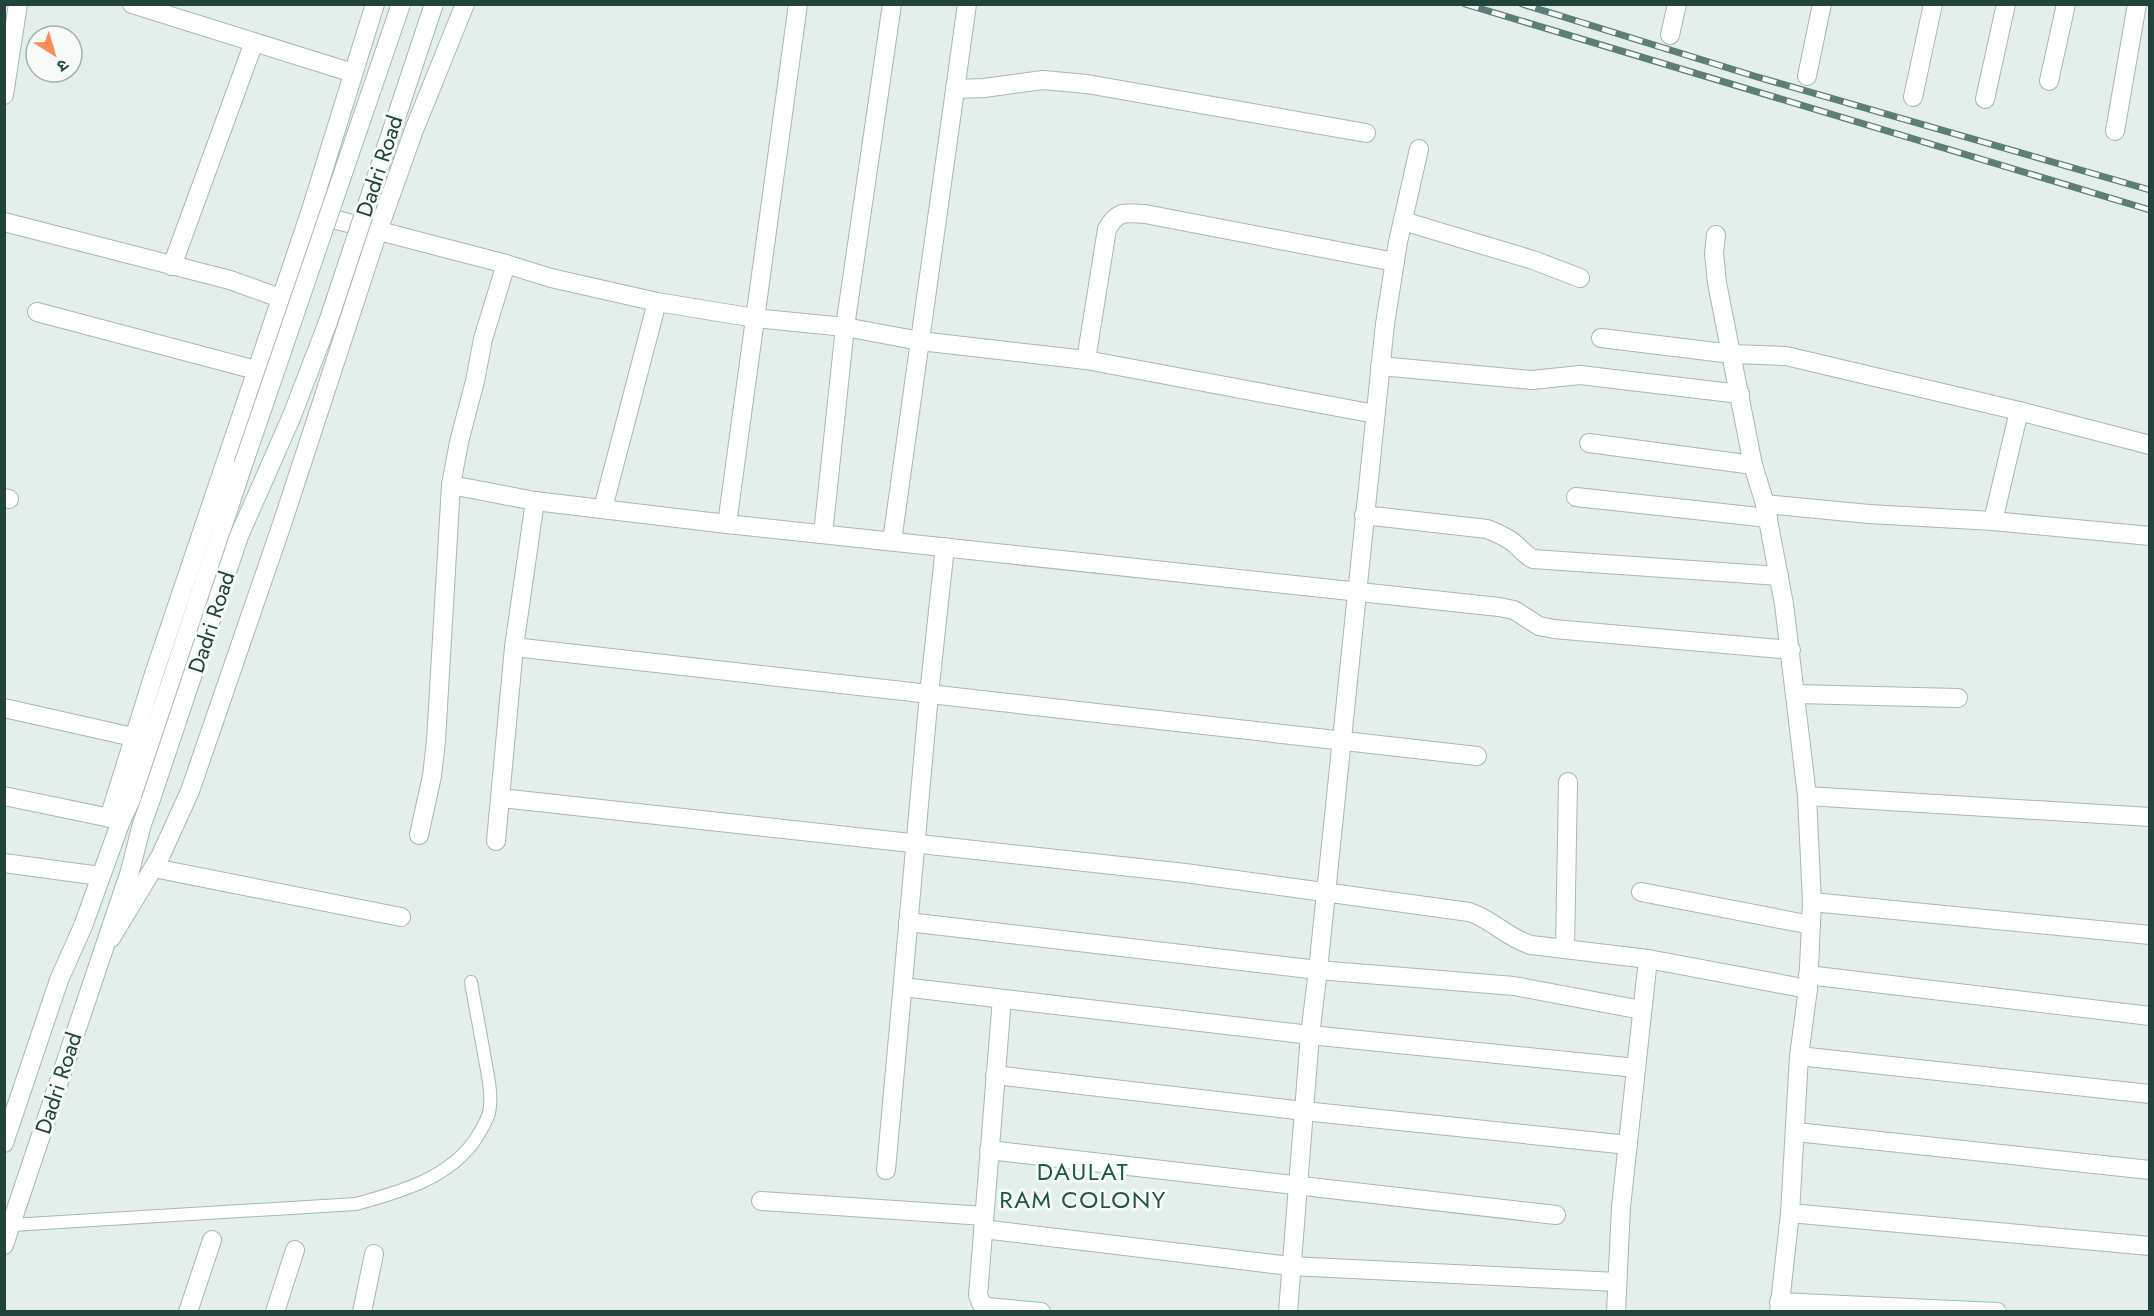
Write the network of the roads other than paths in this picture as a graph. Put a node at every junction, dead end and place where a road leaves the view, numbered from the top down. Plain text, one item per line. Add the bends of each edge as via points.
1 (18, 4) edge
2 (132, 4) edge
3 (375, 4) edge
4 (401, 4) edge
5 (434, 4) edge
6 (465, 4) edge
7 (798, 4) edge
8 (892, 4) edge
9 (967, 4) edge
10 (1677, 4) edge
11 (1822, 4) edge
12 (1933, 4) edge
13 (2006, 4) edge
14 (2066, 4) edge
15 (2137, 4) edge
16 (1670, 35) dead end
17 (254, 42) junction
18 (353, 73) junction
19 (1807, 76) dead end
20 (2049, 81) dead end
21 (955, 89) junction
22 (4, 95) edge
23 (1913, 97) dead end
24 (1985, 99) dead end
25 (2115, 131) dead end
26 (1366, 133) dead end
27 (1419, 149) dead end
28 (310, 213) junction
29 (1403, 221) junction
30 (4, 222) edge
31 (378, 231) junction
32 (1716, 235) dead end
33 (1395, 262) junction
34 (506, 264) junction
35 (172, 266) junction
36 (1580, 278) dead end
37 (280, 298) junction
38 (657, 302) junction
39 (37, 312) dead end
40 (755, 318) junction
41 (846, 327) junction
42 (1601, 339) dead end
43 (920, 341) junction
44 (1732, 354) junction
45 (1086, 360) junction
46 (1380, 366) junction
47 (256, 370) junction
48 (1740, 394) junction
49 (2019, 411) junction
50 (1375, 414) junction
51 (1589, 443) dead end
52 (2150, 446) edge
53 (1753, 465) junction
54 (452, 485) junction
55 (1576, 497) dead end
56 (535, 501) junction
57 (603, 508) junction
58 (1766, 511) junction
59 (1364, 515) junction
60 (1993, 521) junction
61 (727, 524) junction
62 (823, 534) junction
63 (2150, 536) edge
64 (892, 541) junction
65 (945, 547) junction
66 (1779, 576) junction
67 (1356, 592) junction
68 (514, 647) junction
69 (1791, 650) junction
70 (929, 694) junction
71 (1795, 694) junction
72 (1958, 698) dead end
73 (4, 708) edge
74 (133, 737) junction
75 (1342, 742) junction
76 (1477, 756) dead end
77 (1568, 782) dead end
78 (4, 796) edge
79 (1807, 796) junction
80 (501, 798) junction
81 (2150, 817) edge
82 (115, 819) junction
83 (419, 835) dead end
84 (496, 841) dead end
85 (915, 844) junction
86 (4, 863) edge
87 (154, 868) junction
88 (100, 876) junction
89 (1641, 891) dead end
90 (1326, 893) junction
91 (1812, 902) junction
92 (401, 917) dead end
93 (908, 922) junction
94 (1811, 925) junction
95 (2150, 935) edge
96 (1565, 949) junction
97 (99, 958) junction
98 (1648, 959) junction
99 (1318, 970) junction
100 (471, 982) dead end
101 (1808, 982) junction
102 (903, 987) junction
103 (1002, 999) junction
104 (1642, 1010) junction
105 (2150, 1016) edge
106 (1310, 1035) junction
107 (1799, 1056) junction
108 (1636, 1068) junction
109 (995, 1075) junction
110 (2150, 1094) edge
111 (1304, 1111) junction
112 (1796, 1132) junction
113 (4, 1143) edge
114 (1628, 1145) junction
115 (989, 1150) junction
116 (886, 1170) dead end
117 (2150, 1170) edge
118 (1298, 1185) junction
119 (761, 1201) dead end
120 (1790, 1213) junction
121 (1556, 1215) dead end
122 (983, 1223) junction
123 (12, 1225) junction
124 (212, 1240) dead end
125 (4, 1245) edge
126 (2150, 1246) edge
127 (295, 1250) dead end
128 (374, 1254) dead end
129 (1290, 1266) junction
130 (1617, 1281) junction
131 (1779, 1306) edge
132 (188, 1311) edge
133 (275, 1311) edge
134 (362, 1311) edge
135 (1041, 1311) edge
136 (1288, 1311) edge
137 (1616, 1311) edge
138 (1997, 1311) edge

1 - 22 street
2 - 17 street
3 - 18 street
4 - 82 street, Dadri Road, bridge via 134,793
5 - 97 street, Dadri Road, bridge via 328,322 239,536
6 - 31 street
7 - 40 street
8 - 41 street
9 - 21 street
10 - 16 street
11 - 19 street
12 - 23 street
13 - 24 street
14 - 20 street
15 - 25 street
17 - 18 street
17 - 35 street
18 - 28 street
21 - 26 street via 1043,80 1087,84
21 - 43 street
27 - 29 street
28 - 31 street
28 - 37 street
29 - 33 street
29 - 36 street
30 - 35 street
31 - 34 street
31 - 87 street via 190,791
32 - 44 street via 1717,283
33 - 45 street via 1124,213 1113,218 1107,229
33 - 46 street
34 - 38 street
34 - 54 street via 483,339
35 - 37 street via 230,280
37 - 47 street
38 - 40 street
38 - 57 street
39 - 47 street
40 - 41 street
40 - 61 street
41 - 43 street
41 - 62 street
42 - 44 street
43 - 45 street
43 - 64 street
44 - 48 street
44 - 49 street via 1786,356
45 - 50 street
46 - 48 street via 1532,380 1580,375
46 - 50 street
47 - 74 street
48 - 53 street
49 - 52 street
49 - 60 street
50 - 59 street
51 - 53 street
53 - 58 street
54 - 56 street
54 - 83 street via 437,730
55 - 58 street
56 - 57 street
56 - 68 street
57 - 61 street
58 - 60 street
58 - 66 street
59 - 66 street via 1487,529 1503,535 1533,560
59 - 67 street
60 - 63 street
61 - 62 street
62 - 64 street
64 - 65 street
65 - 67 street
65 - 70 street
66 - 69 street
67 - 69 street via 1514,610 1539,626 1554,629
67 - 75 street
68 - 70 street
68 - 80 street
69 - 71 street
70 - 75 street
70 - 85 street
71 - 72 street
71 - 79 street
73 - 74 street
74 - 82 street
75 - 76 street
75 - 90 street
77 - 96 street
78 - 82 street
79 - 81 street
79 - 91 street
80 - 84 street
80 - 85 street
82 - 88 street, Dadri Road
85 - 90 street via 1185,873
85 - 93 street
86 - 88 street
87 - 92 street
87 - 97 street
88 - 113 street, Dadri Road via 58,980
89 - 94 street
90 - 96 street via 1469,912 1492,922 1517,941
90 - 99 street
91 - 94 street
91 - 95 street
93 - 99 street
93 - 102 street
94 - 101 street
96 - 98 street
97 - 123 street, Dadri Road
98 - 101 street
98 - 104 street
99 - 104 street via 1514,986
99 - 106 street
100 - 123 lane via 490,1091 489,1113 468,1150 435,1176 356,1204
101 - 105 street
101 - 107 street
102 - 103 street
102 - 116 street
103 - 106 street
103 - 109 street
104 - 108 street
106 - 108 street
106 - 111 street
107 - 110 street
107 - 112 street
108 - 114 street
109 - 111 street
109 - 115 street
111 - 114 street
111 - 118 street
112 - 117 street
112 - 120 street
114 - 130 street
115 - 118 street
115 - 122 street
118 - 121 street
118 - 129 street
119 - 122 street
120 - 126 street
120 - 131 street
122 - 129 street
122 - 135 street via 978,1295 981,1303 987,1307
123 - 125 street, Dadri Road
124 - 132 street
127 - 133 street
128 - 134 street
129 - 130 street
129 - 136 street
130 - 137 street
131 - 138 street

